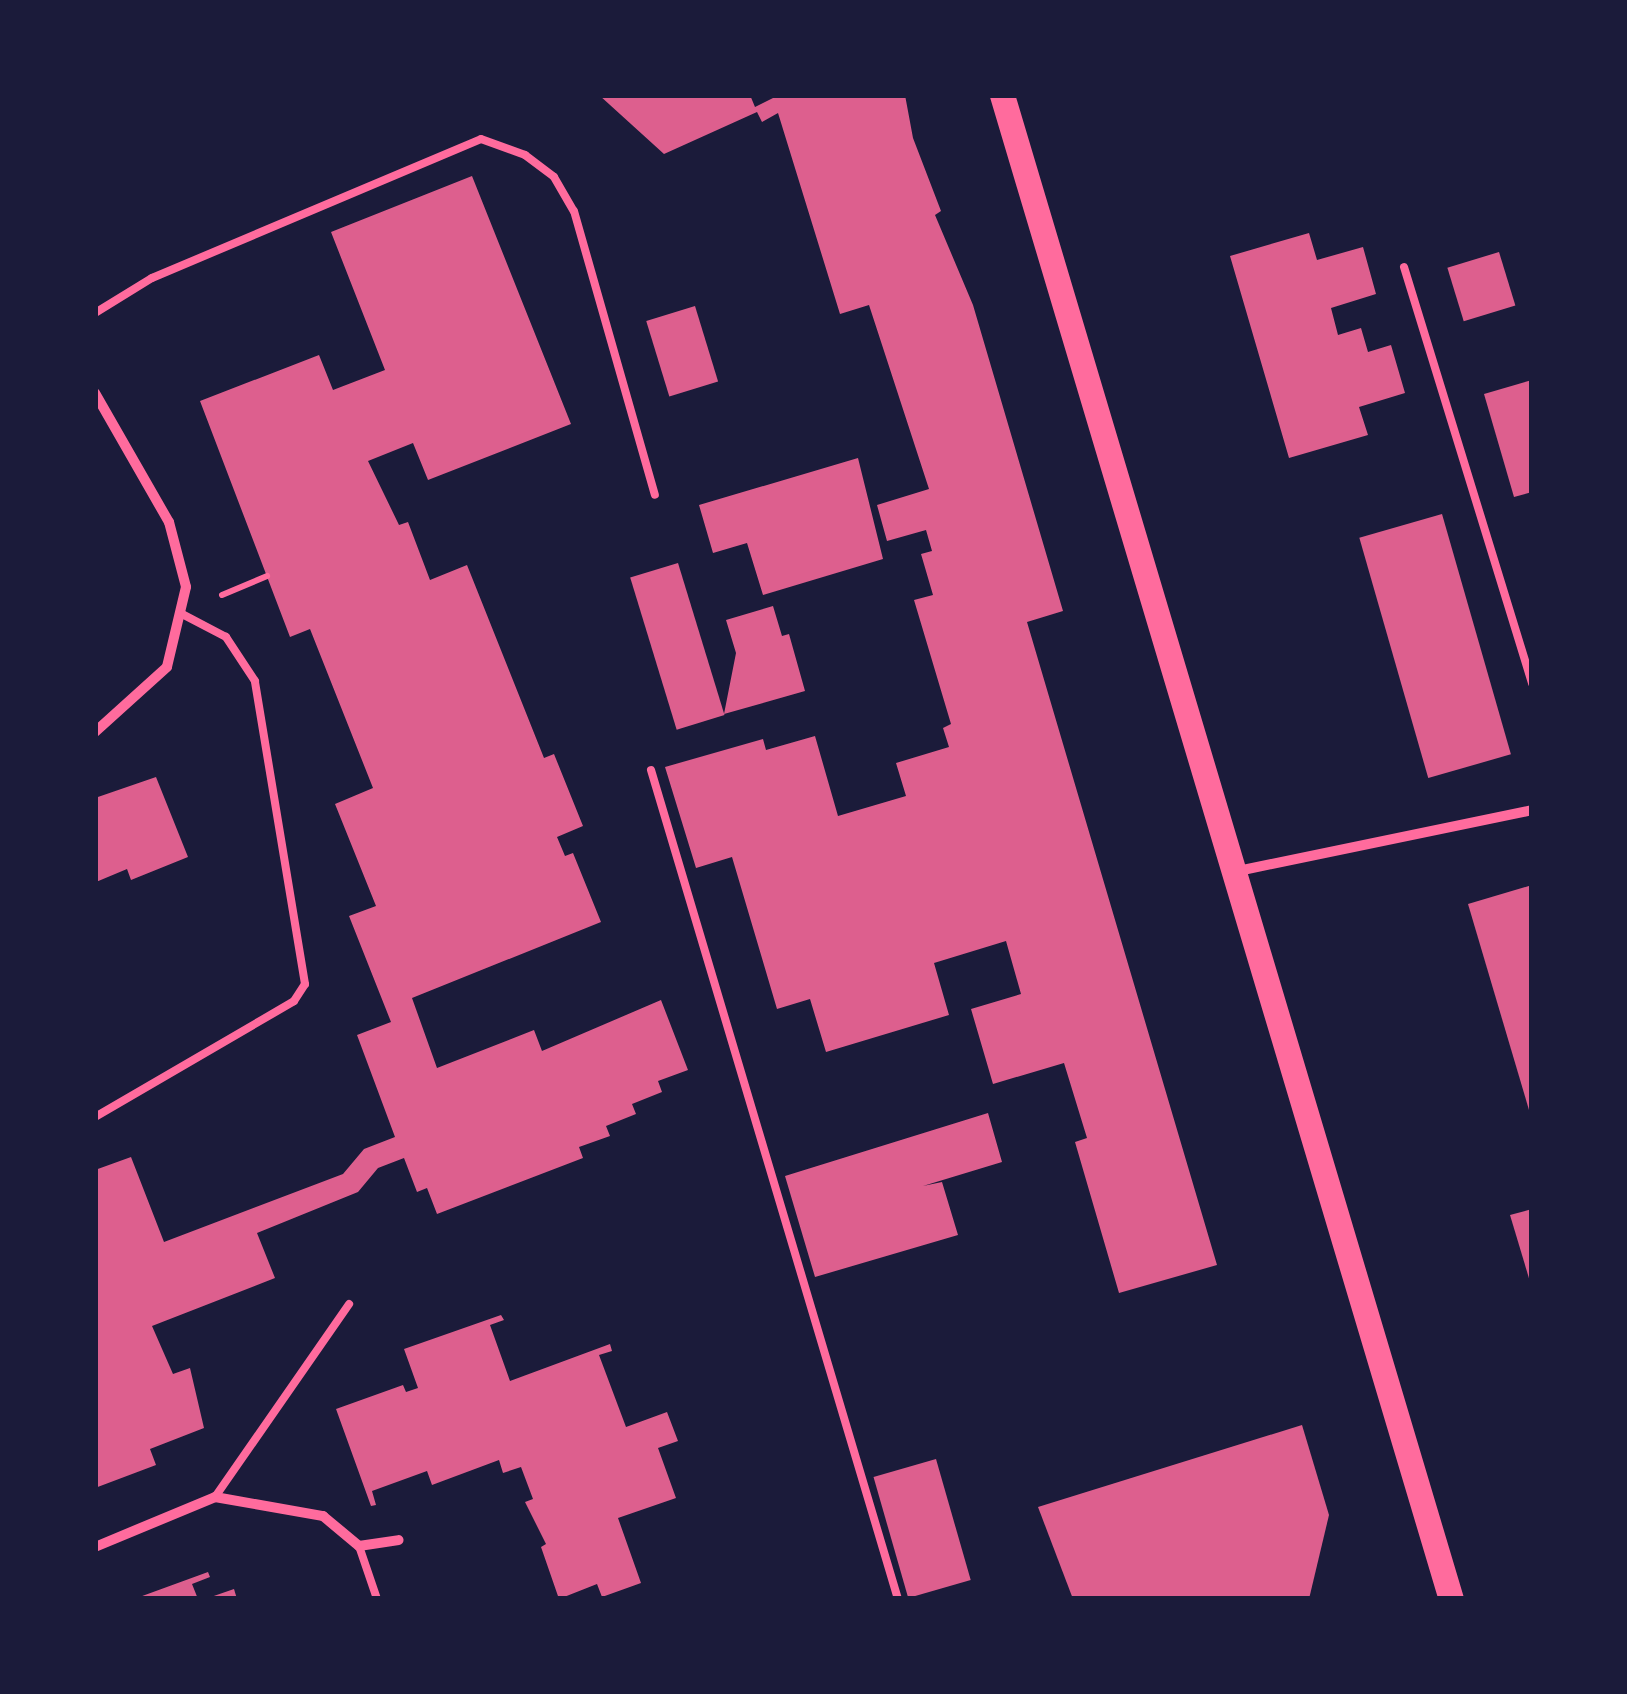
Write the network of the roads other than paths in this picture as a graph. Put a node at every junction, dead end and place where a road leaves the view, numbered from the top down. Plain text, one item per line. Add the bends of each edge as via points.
1 (1002, 95) edge
2 (1404, 267) dead end
3 (95, 313) edge
4 (95, 393) edge
5 (656, 495) dead end
6 (180, 613) junction
7 (1532, 684) edge
8 (95, 732) edge
9 (651, 770) dead end
10 (1532, 810) edge
11 (1238, 870) junction
12 (95, 1117) edge
13 (349, 1304) dead end
14 (215, 1498) junction
15 (398, 1540) dead end
16 (359, 1546) junction
17 (95, 1547) edge
18 (378, 1599) edge
19 (898, 1599) edge
20 (1451, 1599) edge

1 - 11 main road
2 - 7 lane
3 - 5 lane via 152,278 481,140 526,155 554,177 574,211
4 - 6 street via 169,522 186,586
6 - 8 street via 167,668
6 - 12 lane via 226,637 255,681 305,984 294,1001
9 - 19 lane
10 - 11 street
11 - 20 main road
13 - 14 lane
14 - 16 street via 324,1516
14 - 17 street
15 - 16 street
16 - 18 lane

